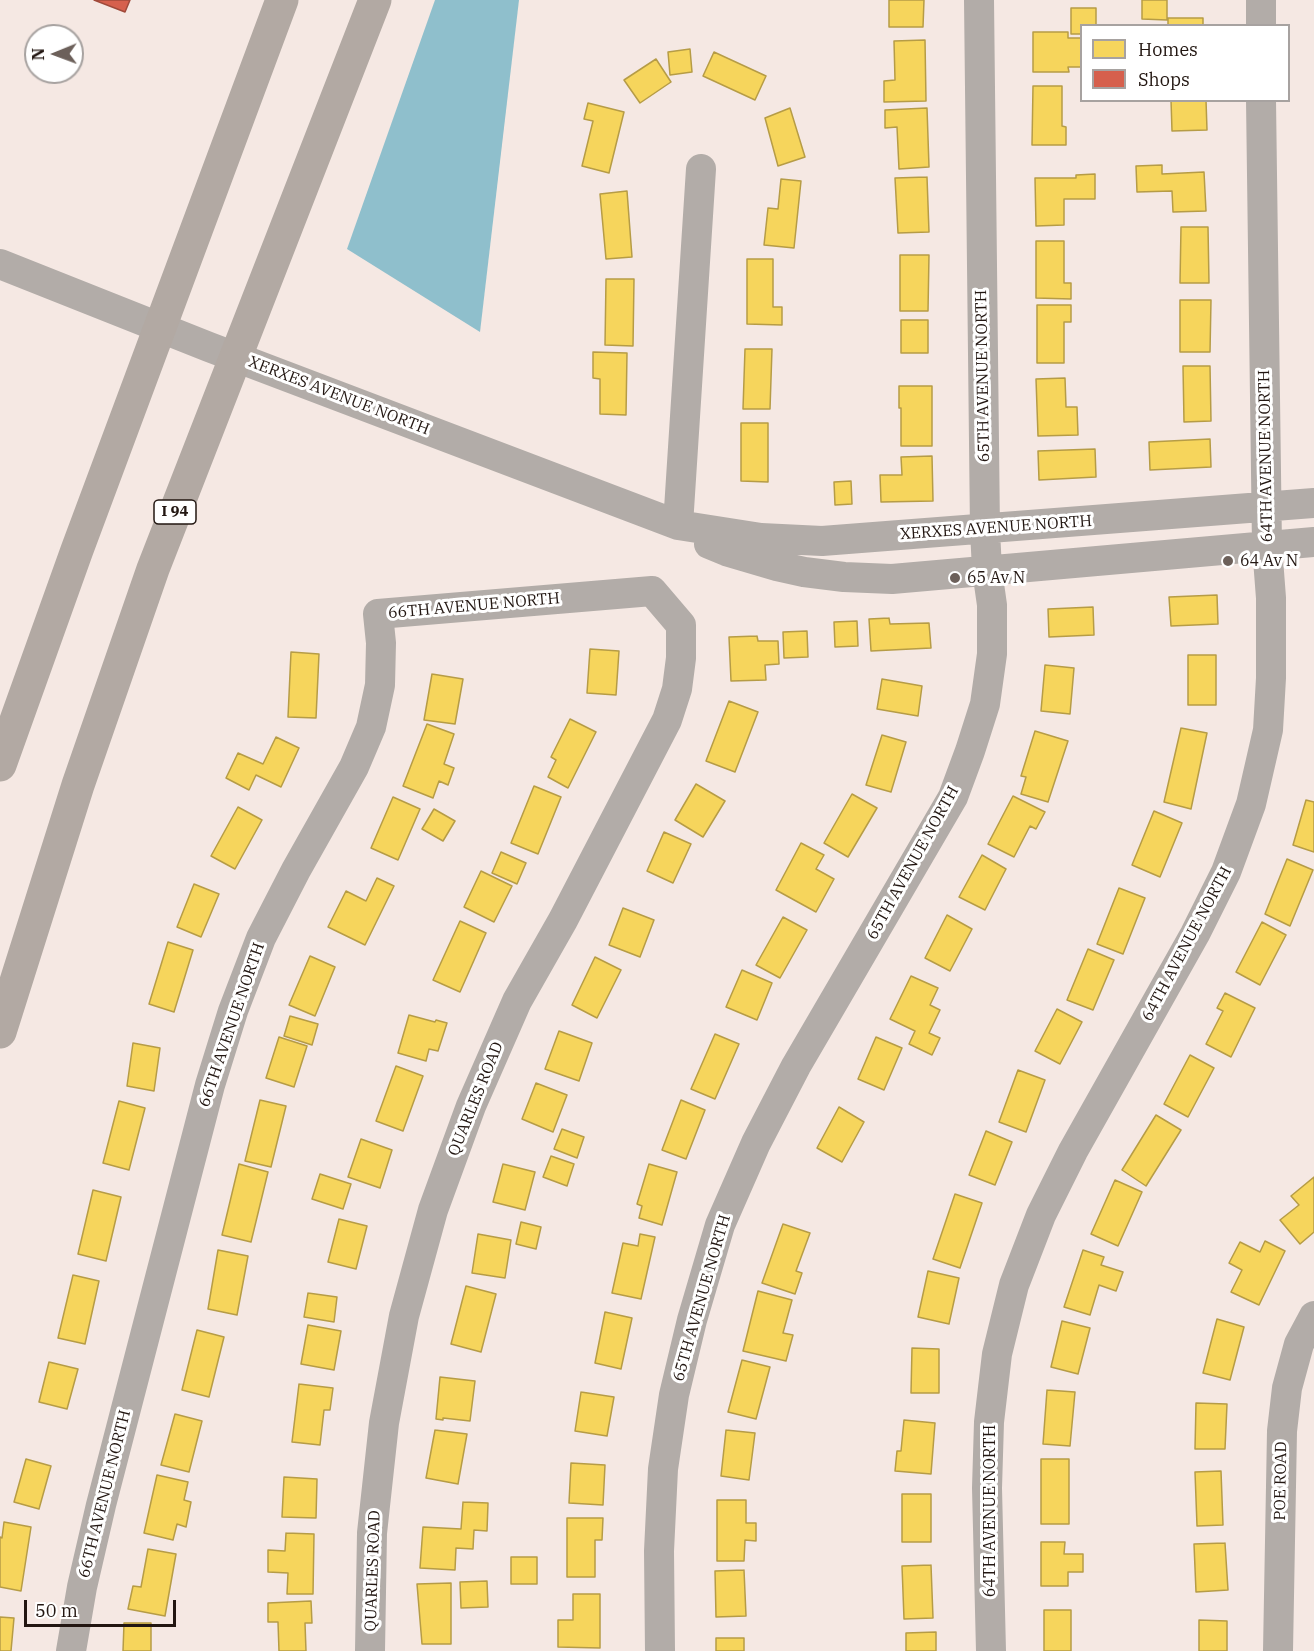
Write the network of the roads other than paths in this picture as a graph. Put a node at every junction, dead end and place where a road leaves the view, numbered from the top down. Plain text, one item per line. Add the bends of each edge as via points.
1 (282, 0) edge
2 (375, 0) edge
3 (979, 0) edge
4 (1261, 0) edge
5 (1261, 24) edge
6 (1261, 102) edge
7 (701, 169) dead end
8 (0, 264) edge
9 (1314, 503) edge
10 (1267, 507) junction
11 (678, 525) junction
12 (985, 530) junction
13 (1314, 542) edge
14 (1268, 546) junction
15 (987, 570) junction
16 (652, 591) joint
17 (0, 765) edge
18 (0, 1032) edge
19 (1314, 1316) edge
20 (70, 1651) edge
21 (370, 1651) edge
22 (660, 1651) edge
23 (991, 1651) edge
24 (1278, 1651) edge

1 - 17 highway
2 - 18 highway, I 94 via 153,569 78,785
3 - 12 street, 65TH AVENUE NORTH
4 - 5 street
6 - 10 street, 64TH AVENUE NORTH
7 - 11 street
8 - 11 street, XERXES AVENUE NORTH
9 - 10 street, XERXES AVENUE NORTH
10 - 12 street, XERXES AVENUE NORTH
10 - 14 street, 64TH AVENUE NORTH
11 - 12 street, XERXES AVENUE NORTH via 791,541
11 - 15 street, XERXES AVENUE NORTH via 701,541 726,551 777,566 844,577 892,579
12 - 15 street, 65TH AVENUE NORTH
13 - 14 street, XERXES AVENUE NORTH
14 - 15 street, XERXES AVENUE NORTH
14 - 23 street, 64TH AVENUE NORTH via 1268,730 1251,804 1226,872 1062,1172 1014,1285 997,1354 990,1422 987,1488
15 - 22 street, 65TH AVENUE NORTH via 992,654 985,704 953,797 796,1066 720,1225 674,1395 663,1469
16 - 20 street, 66TH AVENUE NORTH via 378,614 380,685 370,727 354,767 261,938 210,1085 101,1505
16 - 21 street, QUARLES ROAD via 681,626 677,689 667,720 517,1001 471,1106 433,1210 404,1316 384,1423 372,1533
19 - 24 street, POE ROAD via 1299,1344 1287,1388 1282,1431

